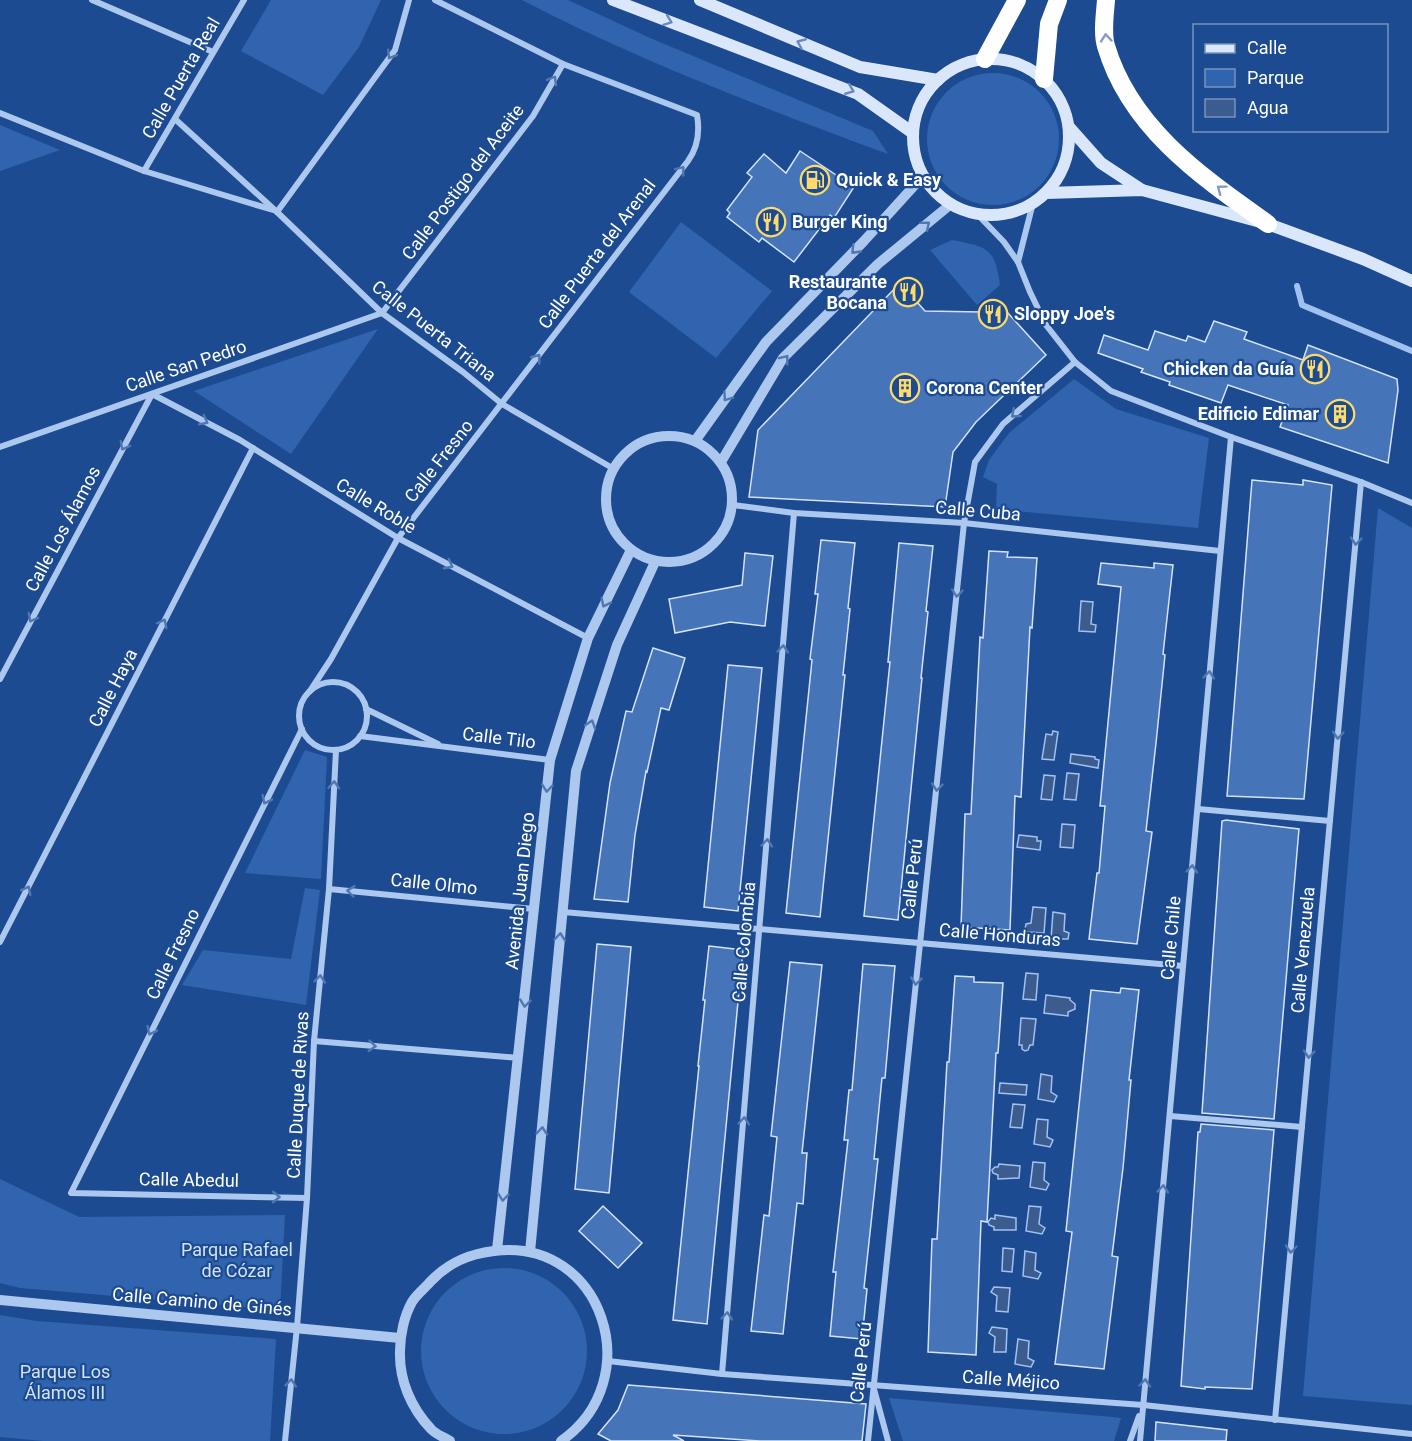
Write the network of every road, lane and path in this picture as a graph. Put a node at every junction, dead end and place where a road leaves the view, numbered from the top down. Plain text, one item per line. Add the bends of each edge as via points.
1 (92, 0) edge
2 (244, 0) edge
3 (408, 0) edge
4 (435, 0) edge
5 (613, 0) edge
6 (700, 0) edge
7 (1017, 0) edge
8 (1058, 0) edge
9 (1106, 0) edge
10 (213, 52) junction
11 (985, 59) junction
12 (563, 64) junction
13 (1044, 79) junction
14 (938, 80) junction
15 (0, 113) edge
16 (175, 119) junction
17 (1069, 127) junction
18 (913, 133) junction
19 (144, 171) junction
20 (923, 176) junction
21 (1142, 190) junction
22 (1046, 193) junction
23 (1034, 203) junction
24 (951, 204) junction
25 (277, 212) junction
26 (977, 214) junction
27 (1268, 224) junction
28 (1018, 262) junction
29 (1412, 281) edge
30 (382, 314) junction
31 (1075, 362) junction
32 (152, 394) junction
33 (502, 405) junction
34 (1231, 437) junction
35 (695, 441) junction
36 (0, 447) edge
37 (253, 448) junction
38 (721, 462) junction
39 (614, 469) junction
40 (1361, 482) junction
41 (1412, 503) edge
42 (733, 505) junction
43 (794, 513) junction
44 (964, 524) junction
45 (398, 538) junction
46 (631, 550) junction
47 (1220, 551) junction
48 (655, 562) junction
49 (588, 638) junction
50 (0, 679) edge
51 (310, 691) junction
52 (366, 708) junction
53 (302, 729) junction
54 (360, 736) junction
55 (444, 747) junction
56 (336, 750) junction
57 (550, 760) junction
58 (1198, 809) junction
59 (1330, 821) junction
60 (329, 889) junction
61 (535, 909) junction
62 (562, 912) junction
63 (760, 929) junction
64 (0, 942) edge
65 (920, 944) junction
66 (1183, 966) junction
67 (314, 1041) junction
68 (519, 1058) junction
69 (1170, 1116) junction
70 (1302, 1127) junction
71 (71, 1192) joint
72 (307, 1198) junction
73 (497, 1250) junction
74 (530, 1252) junction
75 (0, 1300) edge
76 (297, 1327) junction
77 (400, 1338) junction
78 (608, 1361) junction
79 (722, 1374) junction
80 (873, 1385) junction
81 (1143, 1405) junction
82 (1275, 1419) junction
83 (1412, 1434) edge
84 (564, 1440) edge
85 (285, 1441) edge
86 (450, 1441) edge
87 (868, 1441) edge
88 (888, 1441) edge
89 (1130, 1441) edge
90 (1140, 1441) edge

1 - 10 street
2 - 10 street, Calle Puerta Real
3 -> 25 street via 395,50
4 - 12 street
5 -> 18 main road via 858,93
14 -> 6 main road via 860,67
7 - 11 highway
8 - 13 highway via 1049,24
27 -> 9 highway via 1178,156 1140,115 1120,82 1105,44
10 - 16 street, Calle Puerta Real
11 - 13 main road via 1006,60
11 - 14 main road via 965,63
30 -> 12 street, Calle Postigo del Aceite via 533,116
33 -> 12 street, Calle Puerta del Arenal via 693,154 700,131 697,116
13 - 17 main road via 1060,101
14 - 18 main road via 920,104
15 - 19 street
16 - 19 street, Calle Puerta Real
16 - 25 street, Calle Puerta Triana
17 - 21 main road via 1101,163
17 - 22 main road via 1061,173
18 - 20 main road via 915,156
19 - 25 street
20 - 24 main road
20 -> 35 street via 766,342
21 - 22 main road
21 - 27 main road
22 - 23 main road
23 - 26 main road via 1016,212
23 - 28 street
24 - 26 main road
38 -> 24 street via 783,358 878,264
25 - 30 street, Calle Puerta Triana
26 - 28 street
27 - 29 main road
28 - 31 street via 1046,325
30 - 32 street, Calle San Pedro
30 - 33 street, Calle Puerta Triana
31 - 34 street via 1111,391
31 -> 44 street, Calle Perú via 1003,424 975,462
32 - 36 street, Calle San Pedro
32 -> 37 street, Calle Roble
32 -> 50 street, Calle Los Álamos
33 - 39 street, Calle Puerta Triana
33 - 45 street, Calle Fresno
34 - 40 street
34 - 47 street, Calle Chile
35 - 38 street
35 - 39 street via 663,436 644,441 626,453
37 - 45 street, Calle Roble
64 -> 37 street, Calle Haya
38 - 42 street via 730,480
39 - 46 street via 607,490 608,516 618,537
40 - 41 street
40 -> 59 street, Calle Venezuela
42 - 43 street, Calle Cuba
42 - 48 street via 721,536 702,554 681,562
43 - 44 street, Calle Cuba
63 -> 43 street, Calle Colombia
44 - 47 street, Calle Cuba
44 -> 65 street, Calle Perú
45 -> 49 street, Calle Roble
45 - 51 street, Calle Fresno
46 - 48 street
46 -> 49 street, Avenida Juan Diego
58 -> 47 street, Calle Chile
62 -> 48 street via 576,771 617,645
49 - 57 street, Avenida Juan Diego
51 - 52 street via 328,682 348,686 356,691
51 - 53 street via 300,709
52 - 54 street via 365,728
52 - 55 street, Calle Tilo
53 - 56 street via 316,745
53 -> 71 street, Calle Fresno
54 - 55 street, Calle Tilo
54 - 56 street
55 - 57 street, Calle Tilo
60 -> 56 street, Calle Duque de Rivas
57 -> 61 street, Avenida Juan Diego
58 - 59 street
66 -> 58 street, Calle Chile
59 -> 70 street, Calle Venezuela
61 -> 60 street, Calle Olmo
67 -> 60 street, Calle Duque de Rivas
61 -> 68 street, Avenida Juan Diego
62 - 63 street, Calle Honduras
74 -> 62 street
63 - 65 street, Calle Honduras
79 -> 63 street, Calle Colombia
65 - 66 street, Calle Honduras
65 -> 80 street, Calle Perú
66 - 69 street, Calle Chile
67 -> 68 street
67 - 72 street, Calle Duque de Rivas
68 -> 73 street, Avenida Juan Diego
69 - 70 street
81 -> 69 street, Calle Chile
70 -> 82 street, Calle Venezuela
71 -> 72 street, Calle Abedul
72 - 76 street, Calle Duque de Rivas
73 - 74 street
73 - 77 street via 475,1253 442,1269 412,1303
74 - 78 street via 562,1264 588,1291 598,1307
75 - 76 street, Calle Camino de Ginés
76 - 77 street, Calle Camino de Ginés
85 -> 76 street, Calle Duque de Rivas
77 - 86 street via 399,1365 410,1401 432,1431
78 - 79 street, Calle Méjico
78 - 84 street via 601,1393 582,1424
79 - 80 street, Calle Méjico
80 - 81 street, Calle Méjico
80 - 87 street, Calle Perú
80 - 88 street
81 - 82 street, Calle Méjico
81 - 89 street
81 - 90 street, Calle Chile
82 - 83 street, Calle Méjico

